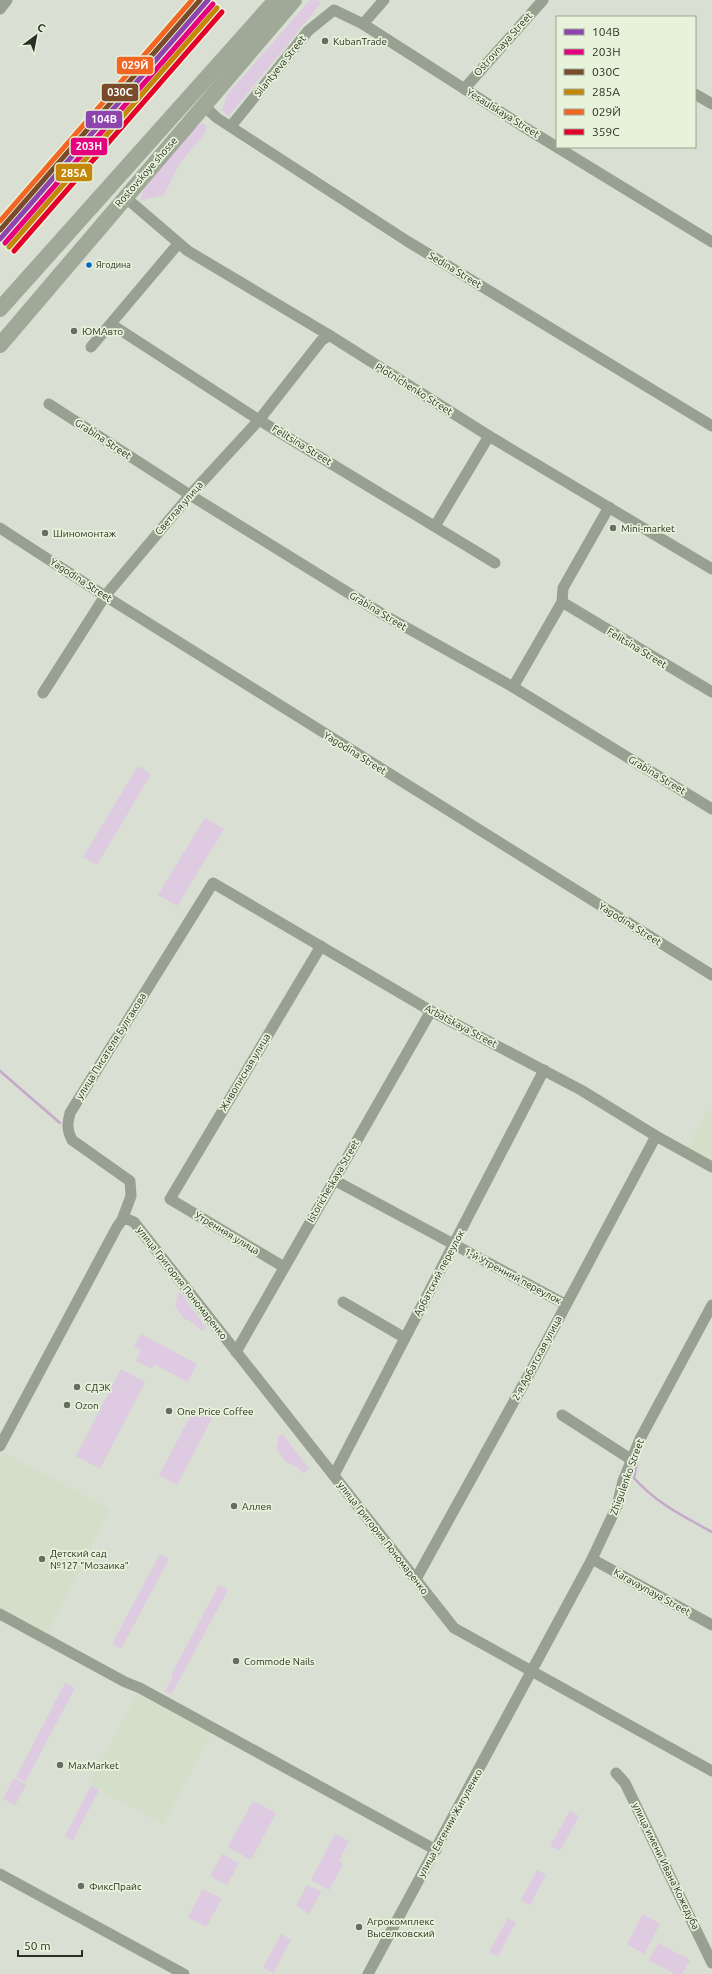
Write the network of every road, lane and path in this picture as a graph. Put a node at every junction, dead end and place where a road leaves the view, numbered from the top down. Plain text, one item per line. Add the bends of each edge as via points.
1 (7, 0) edge
2 (276, 0) edge
3 (294, 0) edge
4 (384, 0) edge
5 (543, 0) edge
6 (0, 9) edge
7 (334, 10) joint
8 (363, 24) junction
9 (464, 89) junction
10 (696, 95) edge
11 (712, 104) edge
12 (203, 105) junction
13 (231, 126) junction
14 (556, 146) edge
15 (560, 148) edge
16 (124, 197) junction
17 (712, 242) edge
18 (178, 244) junction
19 (3, 305) edge
20 (24, 316) junction
21 (111, 324) junction
22 (330, 335) junction
23 (0, 345) edge
24 (91, 347) dead end
25 (49, 404) dead end
26 (259, 420) junction
27 (712, 426) edge
28 (489, 436) junction
29 (190, 495) junction
30 (609, 507) junction
31 (435, 526) junction
32 (0, 528) edge
33 (495, 563) dead end
34 (712, 569) edge
35 (105, 596) junction
36 (562, 602) junction
37 (513, 687) junction
38 (712, 692) edge
39 (43, 693) dead end
40 (712, 809) edge
41 (213, 882) joint
42 (322, 946) junction
43 (712, 975) edge
44 (431, 1011) junction
45 (544, 1070) junction
46 (656, 1136) junction
47 (712, 1167) edge
48 (334, 1180) junction
49 (170, 1198) joint
50 (124, 1220) junction
51 (454, 1244) junction
52 (284, 1268) junction
53 (343, 1302) dead end
54 (565, 1304) junction
55 (712, 1306) edge
56 (405, 1338) junction
57 (236, 1352) junction
58 (562, 1415) dead end
59 (0, 1446) edge
60 (632, 1460) junction
61 (334, 1475) junction
62 (592, 1559) junction
63 (416, 1579) junction
64 (0, 1614) edge
65 (712, 1624) edge
66 (533, 1671) junction
67 (712, 1770) edge
68 (616, 1773) dead end
69 (436, 1850) junction
70 (0, 1874) edge
71 (712, 1963) edge
72 (184, 1974) edge
73 (368, 1974) edge

1 - 6 street
2 - 19 highway, Rostovskoye shosse
3 - 12 highway, Rostovskoye shosse
4 - 8 street
5 - 9 street, Ostrovnaya Street
7 - 8 street, Yesaulskaya Street
7 - 13 street, Silantyeva Street via 308,31
8 - 9 street, Yesaulskaya Street
9 - 14 street, Yesaulskaya Street
10 - 11 street
12 - 13 street, Sedina Street
12 - 16 highway, Rostovskoye shosse
13 - 27 street, Sedina Street via 406,241
15 - 17 street, Yesaulskaya Street
16 - 18 street, Plotnichenko Street
16 - 20 highway, Rostovskoye shosse
18 - 21 street
18 - 22 street, Plotnichenko Street
19 - 20 highway via 18,300 25,308
20 - 23 highway, Rostovskoye shosse
21 - 24 street
21 - 26 street, Felitsina Street
22 - 26 street, Светлая улица via 321,341
22 - 28 street, Plotnichenko Street
25 - 29 street, Grabina Street
26 - 29 street, Светлая улица
26 - 31 street, Felitsina Street
28 - 30 street, Plotnichenko Street
28 - 31 street
29 - 35 street, Светлая улица
29 - 37 street, Grabina Street via 384,615
30 - 34 street, Plotnichenko Street
30 - 36 street via 563,588
31 - 33 street, Felitsina Street
32 - 35 street, Yagodina Street
35 - 39 street, Светлая улица
35 - 43 street, Yagodina Street
36 - 37 street
36 - 38 street, Felitsina Street
37 - 40 street, Grabina Street
41 - 42 street, Arbatskaya Street
41 - 50 street, улица Писателя Булгакова via 70,1113 67,1130 72,1140 130,1181 131,1196
42 - 44 street, Arbatskaya Street
42 - 49 street, Живописная улица
44 - 45 street, Arbatskaya Street
44 - 48 street, Istoricheskaya Street
45 - 46 street, Arbatskaya Street
45 - 51 street, Арбатский переулок
46 - 47 street, Arbatskaya Street
46 - 54 street, 2-я Арбатская улица
48 - 51 street, 1-й Утренний переулок
48 - 52 street, Istoricheskaya Street
49 - 52 street, Утренняя улица
50 - 57 street, улица Григория Пономаренко via 134,1222
50 - 59 street
51 - 54 street, 1-й Утренний переулок
51 - 56 street, Арбатский переулок
52 - 57 street, Istoricheskaya Street
53 - 56 street
54 - 63 street, 2-я Арбатская улица
55 - 60 street, Zhigulenko Street via 640,1439
56 - 61 street, Арбатский переулок
57 - 61 street, улица Григория Пономаренко
58 - 60 street
60 - 62 street, Zhigulenko Street via 623,1481 617,1506
61 - 63 street, улица Григория Пономаренко
62 - 65 street, Karavaynaya Street
62 - 66 street, Zhigulenko Street
63 - 66 street, улица Григория Пономаренко via 454,1628
64 - 69 street
66 - 67 street, улица Григория Пономаренко
66 - 69 street, улица Евгении Жигуленко
68 - 71 street, улица имени Ивана Кожедуба via 625,1783 670,1872
69 - 73 street, улица Евгении Жигуленко
70 - 72 street

